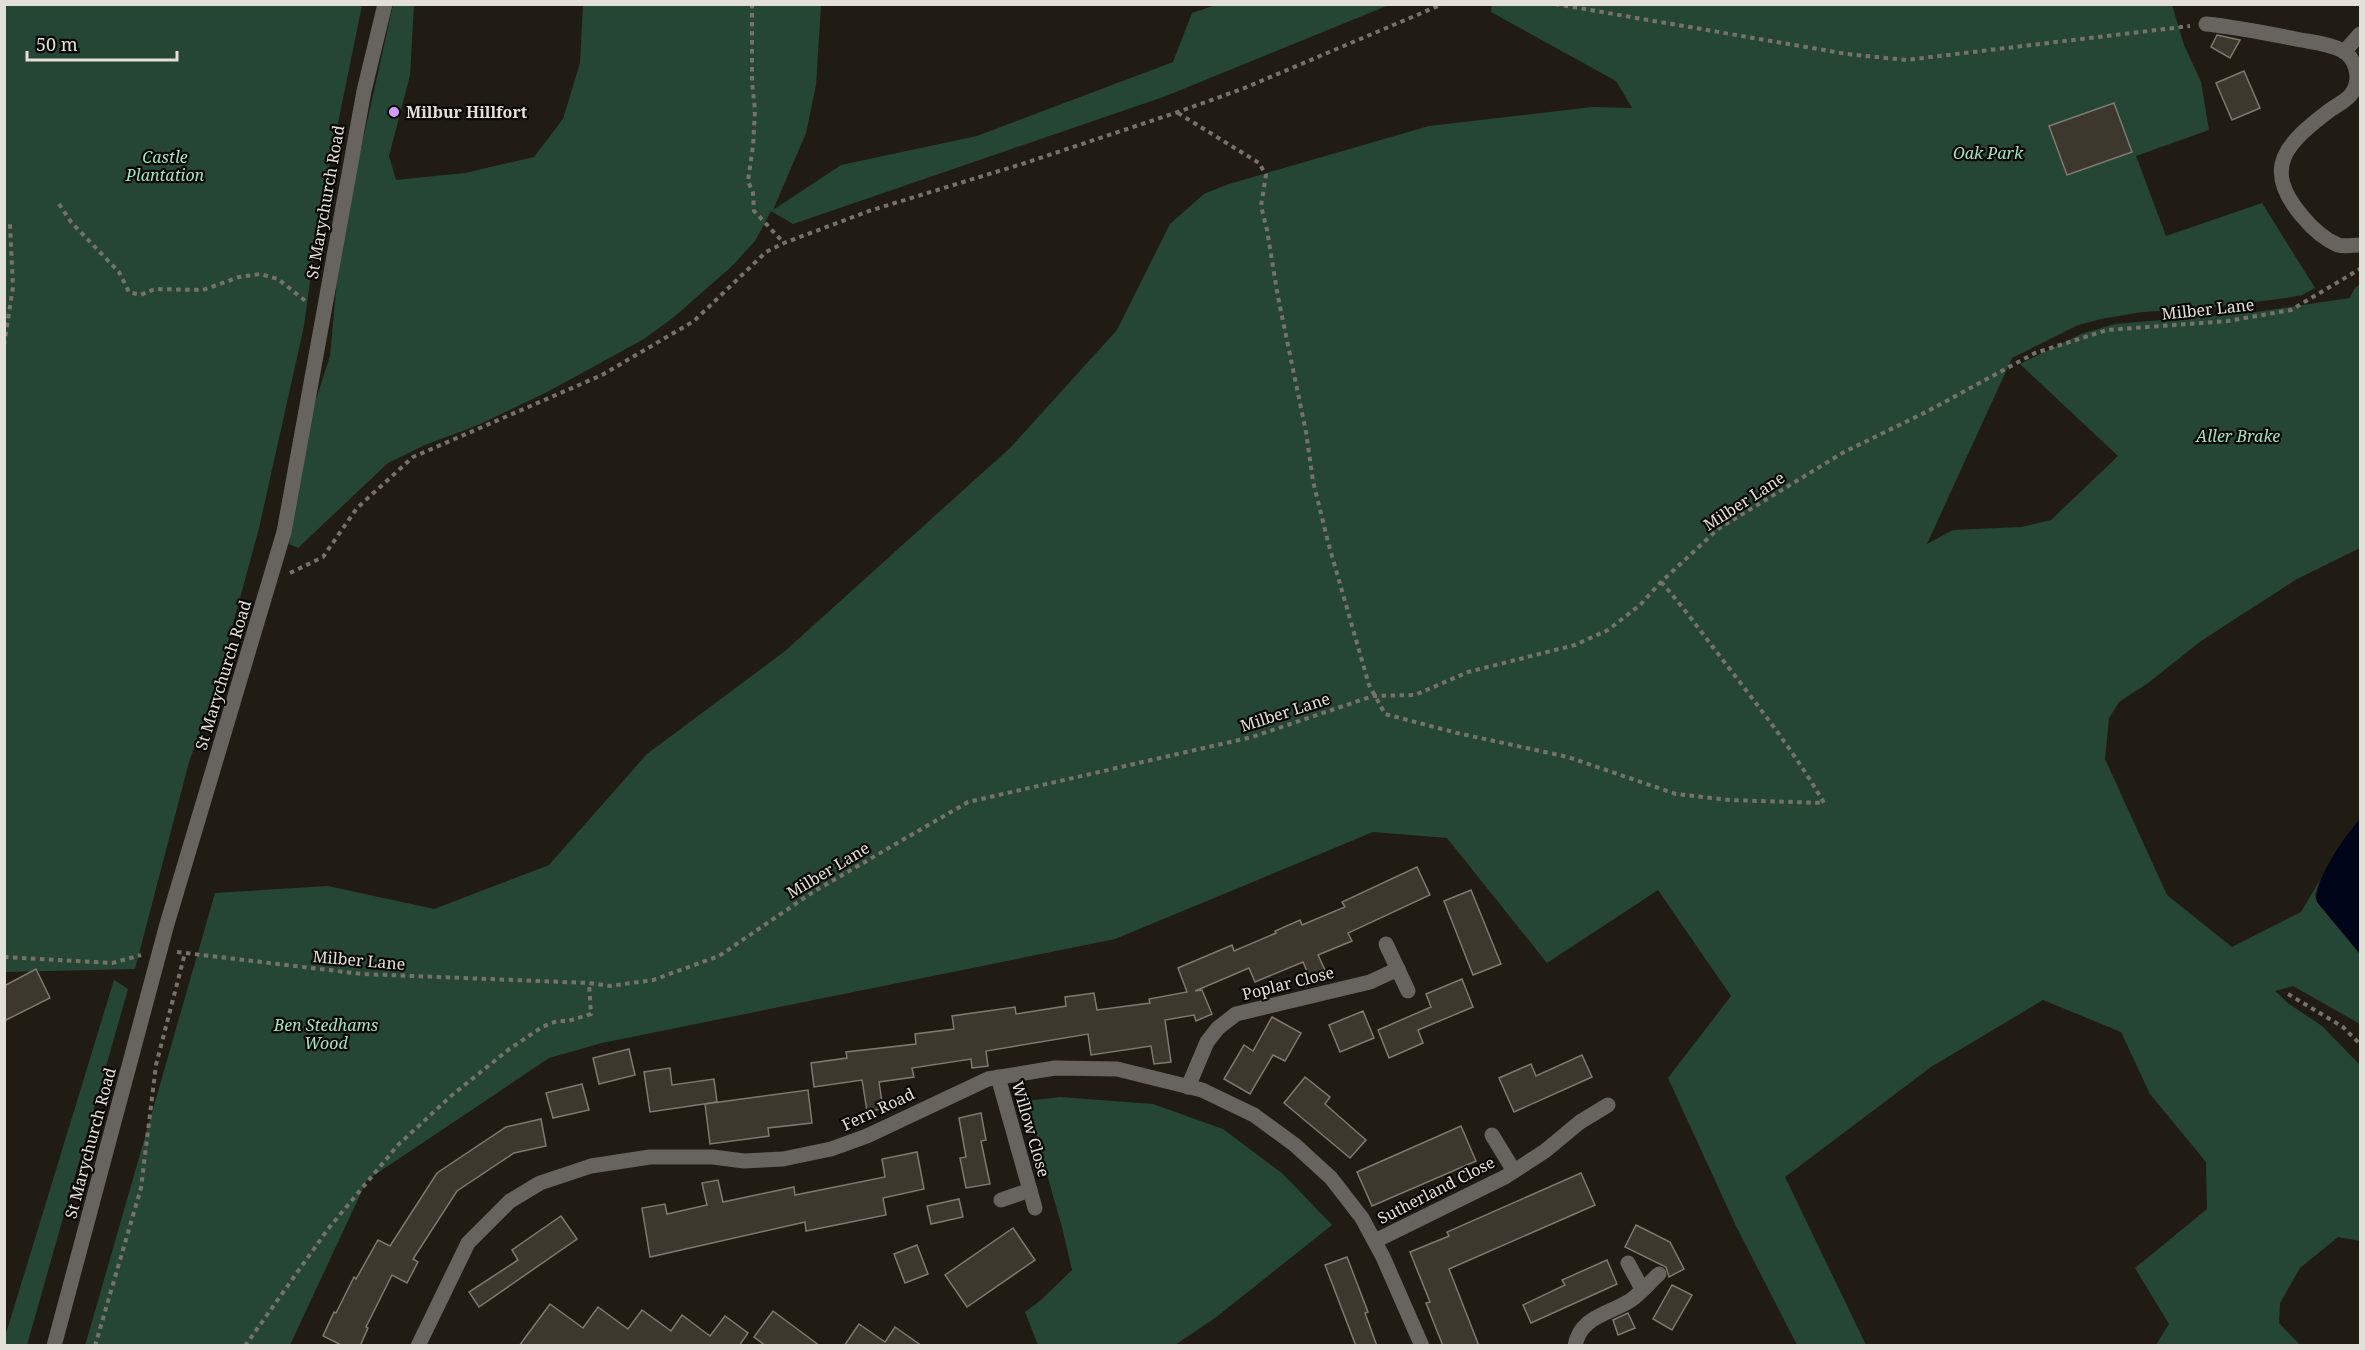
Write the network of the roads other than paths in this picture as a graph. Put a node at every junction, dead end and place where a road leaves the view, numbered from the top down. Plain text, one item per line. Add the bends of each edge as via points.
1 (384, 4) edge
2 (2206, 24) road end
3 (2361, 34) edge
4 (2344, 52) junction
5 (2361, 245) edge
6 (1386, 944) dead end
7 (1398, 969) junction
8 (1408, 991) dead end
9 (998, 1077) junction
10 (1188, 1087) junction
11 (1608, 1104) dead end
12 (1492, 1135) dead end
13 (1514, 1171) junction
14 (1030, 1190) junction
15 (1001, 1200) dead end
16 (1035, 1208) dead end
17 (1375, 1241) junction
18 (1628, 1263) dead end
19 (1659, 1274) dead end
20 (1642, 1289) junction
21 (423, 1344) edge
22 (54, 1346) edge
23 (1422, 1346) edge
24 (1575, 1346) edge

1 - 22 street, St Marychurch Road via 364,91 284,532 160,950
2 - 4 street via 2316,43
3 - 4 street
4 - 5 street via 2357,68 2352,94 2304,130 2286,152 2280,170 2290,202 2313,229 2338,245
6 - 7 street
7 - 8 street
7 - 10 street, Poplar Close via 1370,982 1236,1014 1207,1042
9 - 10 street, Fern Road via 1055,1068 1118,1070
9 - 14 street, Willow Close
9 - 21 street, Fern Road via 831,1149 783,1160 650,1157 591,1166 540,1183 510,1201 468,1243
10 - 17 street, Fern Road via 1254,1115 1295,1145 1330,1178
11 - 13 street, Sutherland Close
12 - 13 street, Sutherland Close
13 - 17 street, Sutherland Close
14 - 15 street, Willow Close
14 - 16 street, Willow Close
17 - 23 street, Fern Road
18 - 20 street
19 - 20 street
20 - 24 street via 1630,1300 1590,1319 1576,1335

